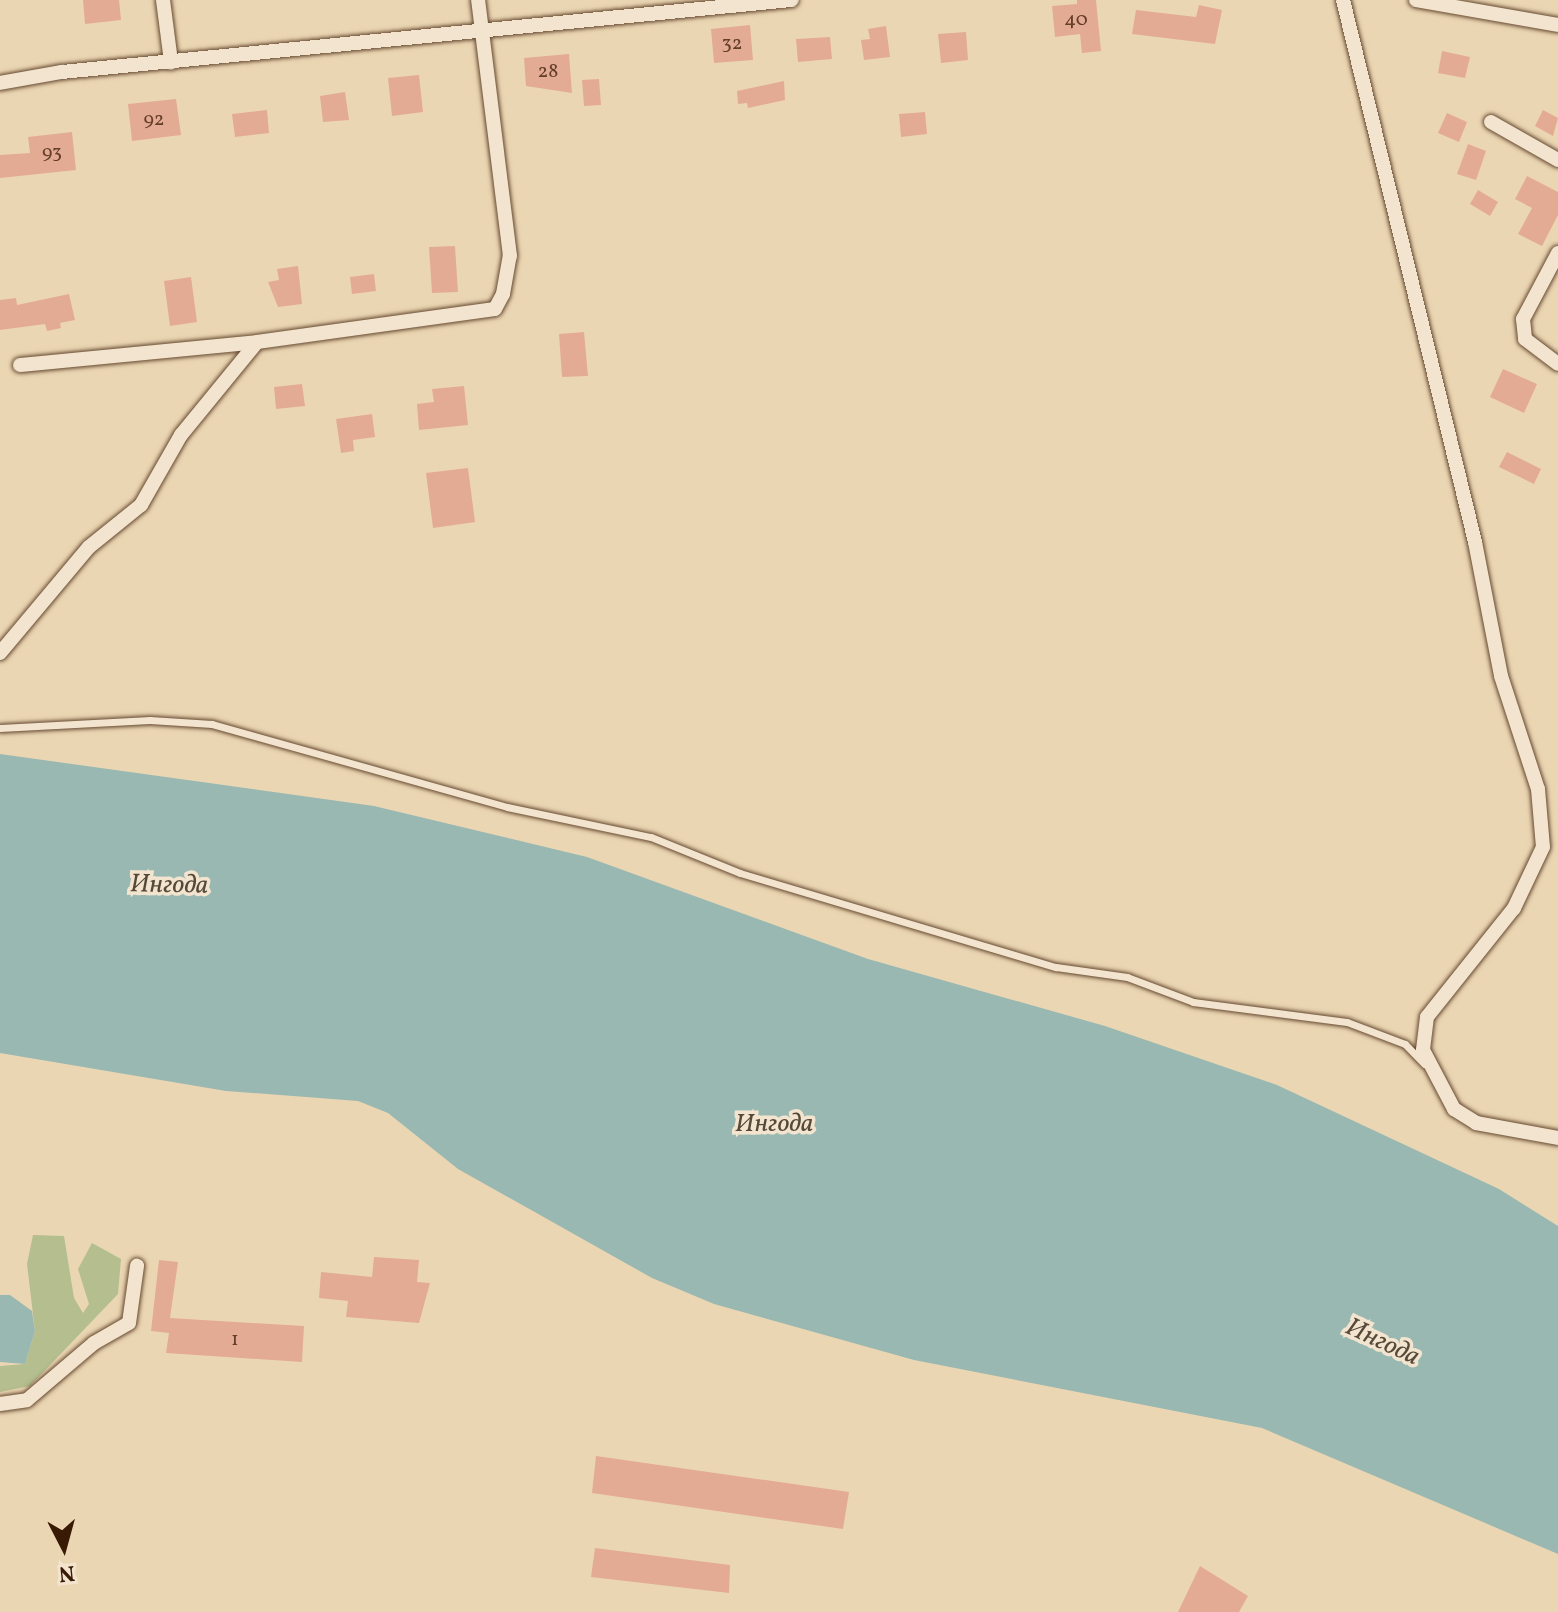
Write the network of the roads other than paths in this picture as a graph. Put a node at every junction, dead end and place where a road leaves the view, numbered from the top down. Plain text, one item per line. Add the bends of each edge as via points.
1 (163, 0) edge
2 (478, 0) edge
3 (791, 0) edge
4 (1343, 0) edge
5 (1416, 0) edge
6 (664, 5) edge
7 (1558, 25) edge
8 (481, 30) junction
9 (171, 62) junction
10 (0, 83) edge
11 (1491, 122) dead end
12 (1558, 160) edge
13 (1558, 253) edge
14 (257, 342) junction
15 (1558, 364) edge
16 (20, 365) dead end
17 (0, 653) edge
18 (0, 728) edge
19 (1434, 1074) junction
20 (1558, 1138) edge
21 (137, 1266) dead end
22 (0, 1404) edge

1 - 9 street
2 - 8 street
3 - 6 street
4 - 19 street via 1475,542 1501,676 1538,789 1543,847 1514,908 1427,1017 1423,1050
5 - 7 street
6 - 8 street
8 - 9 street
8 - 14 street via 510,256 495,309
9 - 10 street
11 - 12 street
13 - 15 street via 1523,319 1525,339
14 - 16 street
14 - 17 street via 181,435 141,505 89,547
18 - 19 lane via 150,720 212,724 507,807 651,837 740,873 1056,967 1127,977 1193,1002 1347,1022 1405,1044
19 - 20 street via 1454,1109 1476,1123
21 - 22 street via 129,1323 94,1343 27,1400

